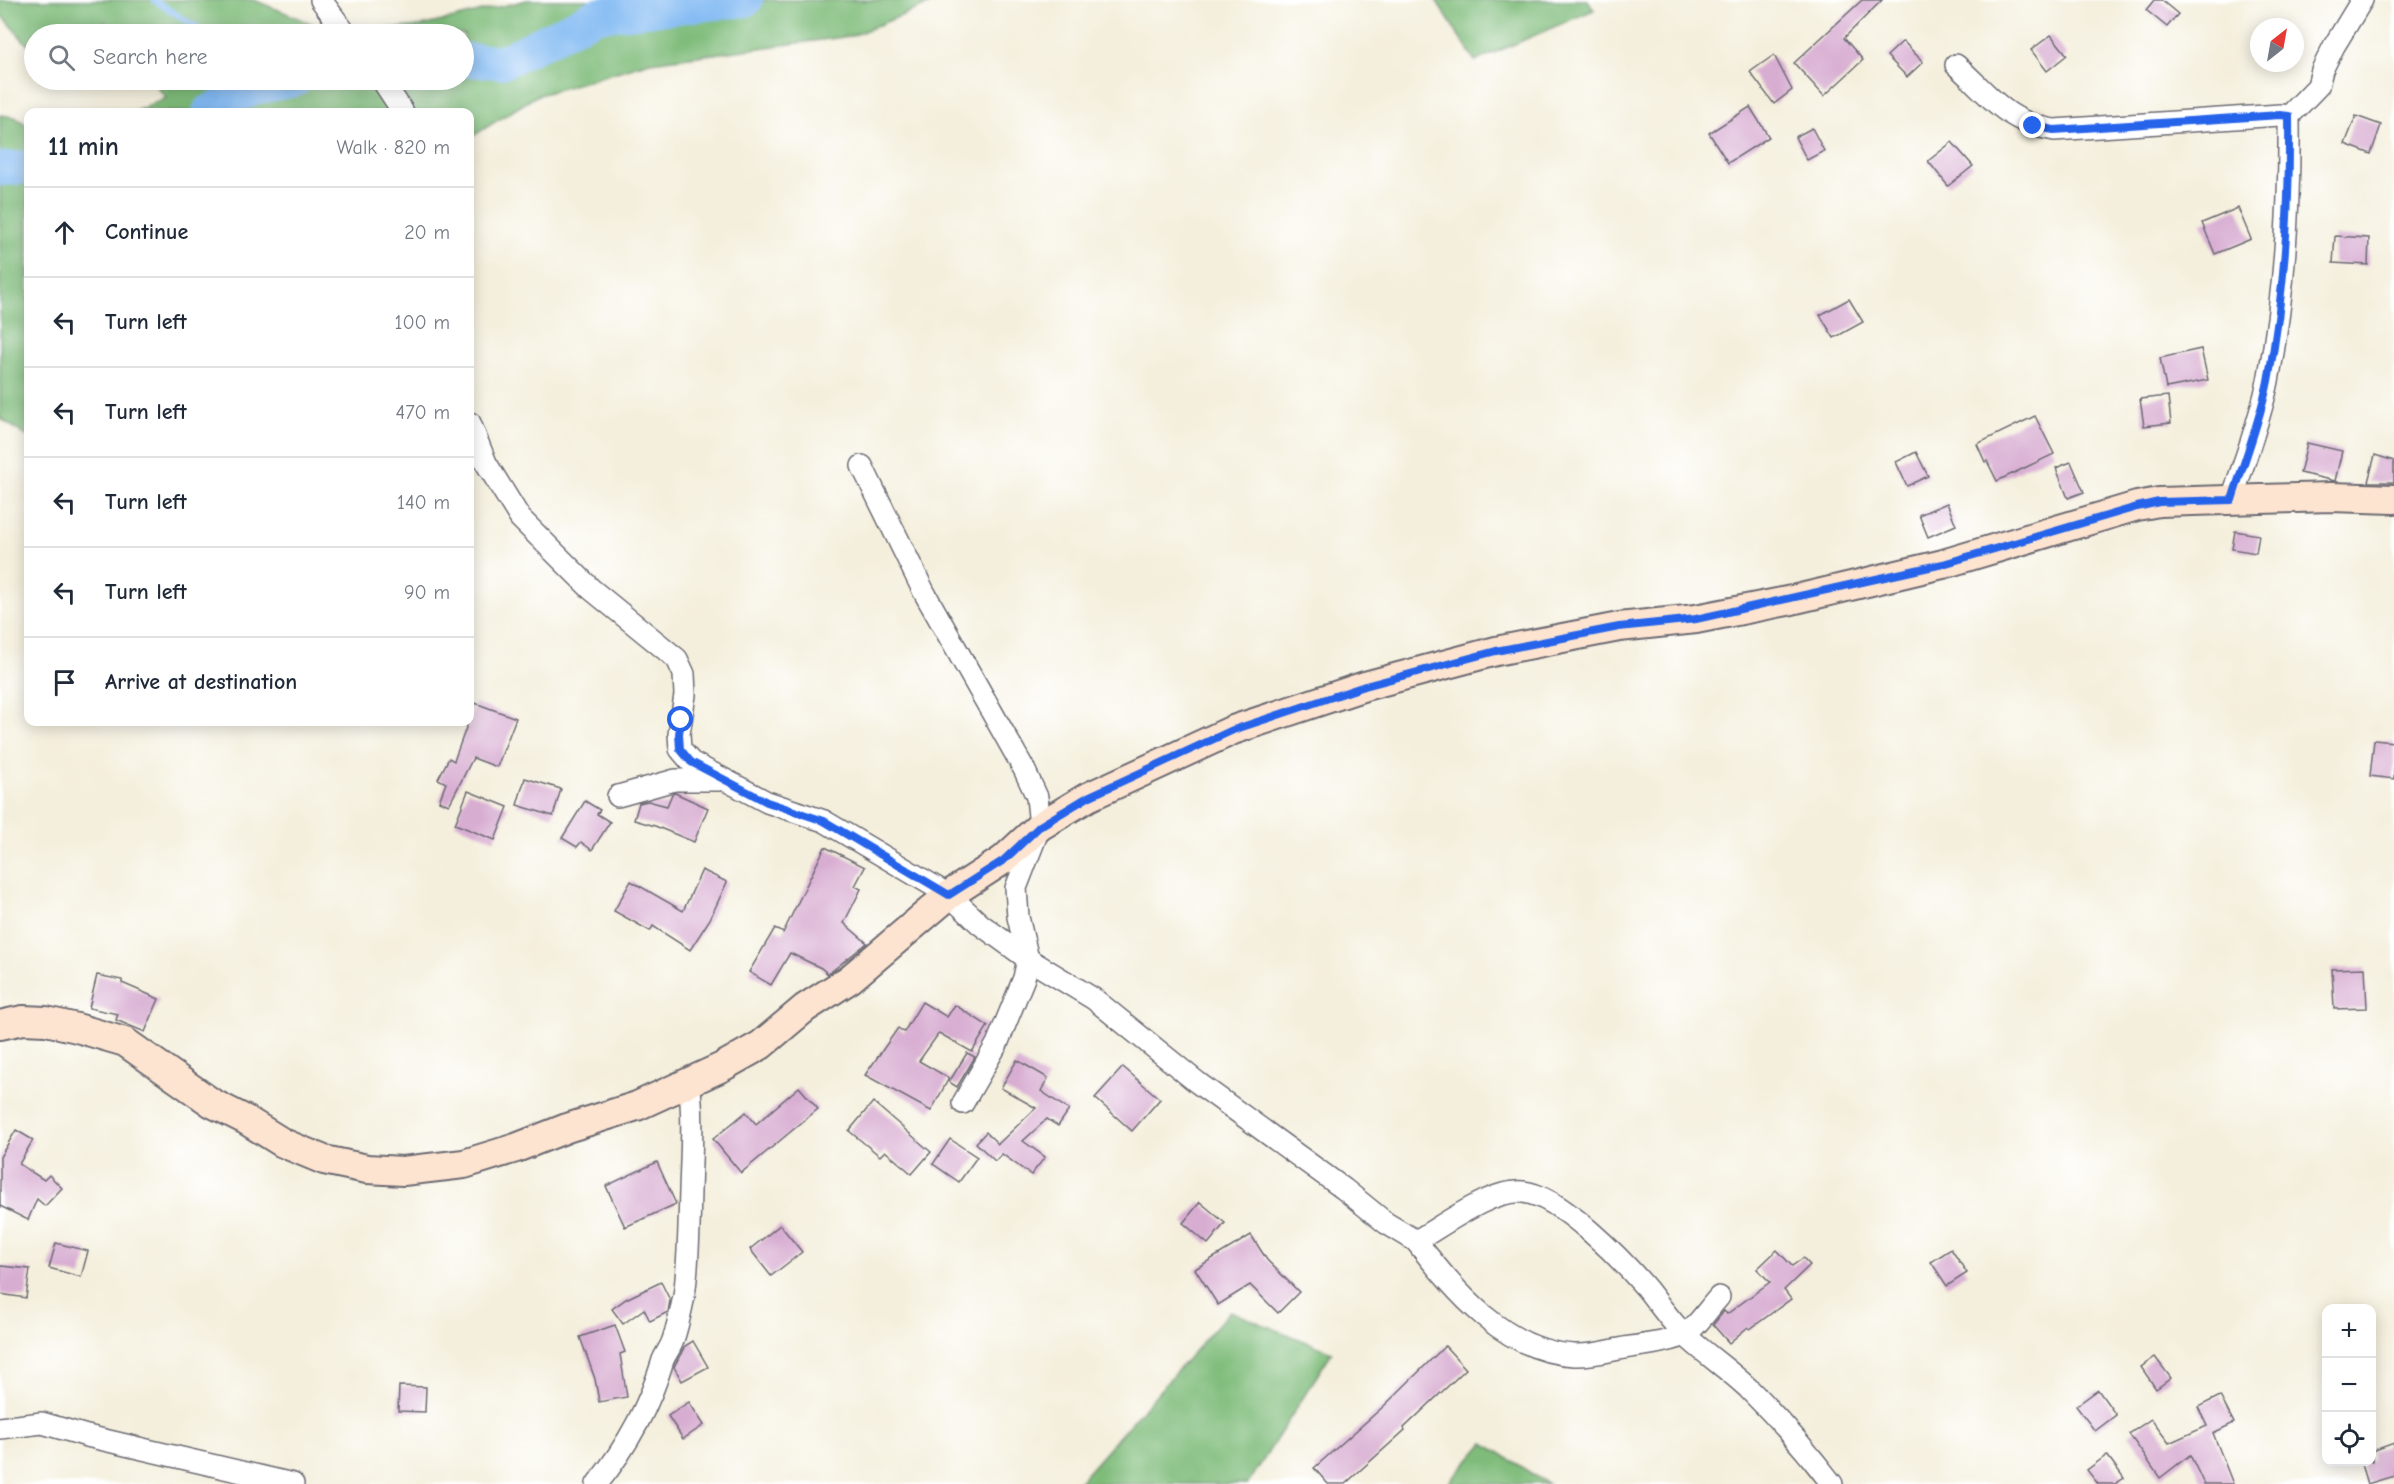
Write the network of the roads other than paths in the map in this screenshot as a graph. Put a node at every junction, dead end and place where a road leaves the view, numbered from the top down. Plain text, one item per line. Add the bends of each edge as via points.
1 (321, 0) edge
2 (2362, 0) edge
3 (339, 24) edge
4 (1956, 64) dead end
5 (389, 90) edge
6 (400, 108) edge
7 (2289, 116) junction
8 (474, 433) edge
9 (862, 466) dead end
10 (2394, 499) edge
11 (2232, 500) junction
12 (724, 780) junction
13 (618, 796) dead end
14 (1040, 826) junction
15 (949, 895) junction
16 (1028, 959) junction
17 (0, 1025) edge
18 (689, 1082) junction
19 (963, 1103) dead end
20 (1416, 1241) junction
21 (1719, 1297) dead end
22 (1685, 1335) junction
23 (0, 1428) edge
24 (293, 1484) edge
25 (597, 1484) edge
26 (1833, 1484) edge

1 - 3 street
2 - 7 street via 2334,46 2318,86
4 - 7 street via 2017,119 2054,130
5 - 6 street
7 - 11 street via 2285,272 2268,383
8 - 12 street via 486,464 520,518 591,590 677,659 684,674 685,695 680,749 691,762
9 - 14 street via 928,601 1038,797
10 - 11 street via 2331,496
11 - 14 street via 2159,502 1943,564 1791,600 1696,619 1619,627 1418,671 1233,730 1109,787
12 - 13 street via 675,780
12 - 15 street via 767,802 824,821
14 - 15 street via 1004,860
14 - 16 street via 1017,888 1018,917
15 - 16 street via 980,924
15 - 18 street via 884,952 761,1045
16 - 19 street via 997,1044
16 - 20 street via 1094,999 1198,1083 1386,1223
17 - 18 street via 46,1021 125,1042 212,1103 284,1143 324,1160 367,1169 403,1171 464,1164 637,1106
18 - 25 street via 689,1212 681,1311 673,1342 649,1398 618,1456
20 - 22 street via 1475,1308 1535,1347 1575,1355
20 - 22 street via 1493,1198 1507,1193 1533,1194 1567,1213 1610,1251
21 - 22 street
22 - 26 street via 1747,1387
23 - 24 street via 42,1423

